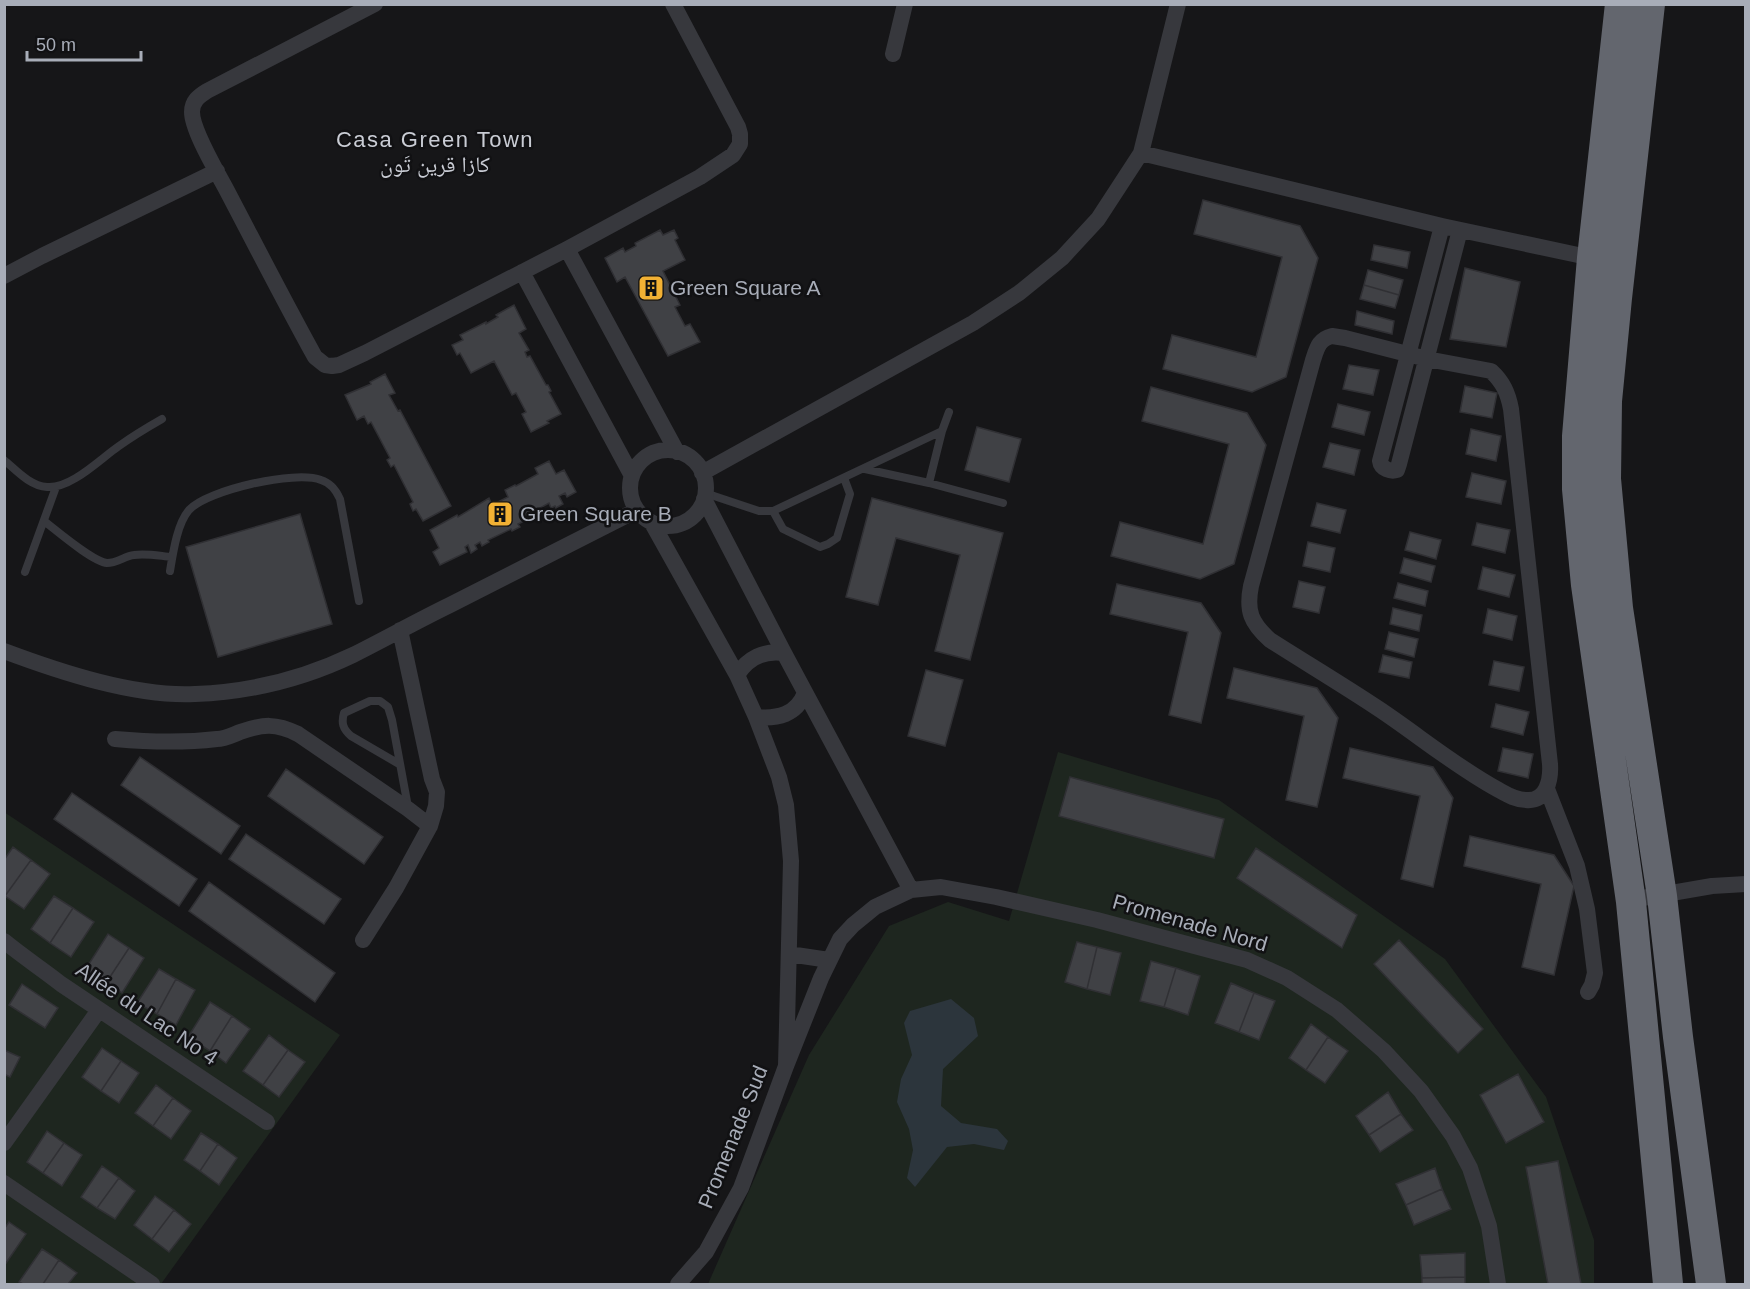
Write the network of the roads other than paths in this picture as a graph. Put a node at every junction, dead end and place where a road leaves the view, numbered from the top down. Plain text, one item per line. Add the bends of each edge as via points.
1 (375, 4) edge
2 (674, 4) edge
3 (904, 4) edge
4 (1178, 4) edge
5 (1620, 4) edge
6 (1650, 4) edge
7 (893, 54) dead end
8 (1141, 153) junction
9 (217, 171) junction
10 (1442, 226) junction
11 (1460, 230) junction
12 (567, 249) junction
13 (1592, 258) junction
14 (522, 272) junction
15 (4, 276) edge
16 (1409, 354) junction
17 (1427, 359) junction
18 (949, 412) dead end
19 (162, 419) dead end
20 (942, 431) junction
21 (677, 452) junction
22 (4, 460) edge
23 (864, 468) junction
24 (702, 473) junction
25 (632, 476) junction
26 (844, 478) junction
27 (928, 483) junction
28 (56, 487) junction
29 (704, 496) junction
30 (1003, 503) dead end
31 (637, 510) junction
32 (773, 511) junction
33 (44, 521) junction
34 (652, 523) junction
35 (172, 557) junction
36 (170, 571) dead end
37 (25, 572) dead end
38 (359, 601) dead end
39 (400, 630) junction
40 (4, 651) edge
41 (784, 653) junction
42 (737, 675) junction
43 (805, 693) junction
44 (756, 717) junction
45 (115, 739) dead end
46 (399, 764) junction
47 (1546, 789) junction
48 (408, 809) junction
49 (430, 826) junction
50 (1746, 884) edge
51 (911, 890) junction
52 (1662, 896) junction
53 (1631, 900) junction
54 (4, 940) edge
55 (363, 940) dead end
56 (789, 954) junction
57 (829, 960) junction
58 (1588, 992) dead end
59 (99, 1010) junction
60 (786, 1066) junction
61 (267, 1122) dead end
62 (4, 1143) edge
63 (4, 1183) edge
64 (152, 1284) edge
65 (678, 1284) edge
66 (1498, 1284) edge
67 (1668, 1284) edge
68 (1710, 1284) edge

1 - 9 street via 196,99 193,120
2 - 12 street via 738,127 740,144 723,163
3 - 7 street
4 - 8 street
5 - 13 highway
6 - 52 highway via 1607,401 1606,479 1618,608
8 - 10 street
8 - 24 street via 1087,233 1019,293 964,328
9 - 14 street via 315,357 325,365 339,365 374,349
9 - 15 street
10 - 11 street
10 - 16 street
11 - 13 street
11 - 17 street
12 - 14 street
12 - 21 street
13 - 53 highway via 1577,436 1577,489 1588,596
14 - 25 street
16 - 17 street
16 - 17 street via 1380,461 1382,466 1395,471
16 - 47 street via 1332,336 1318,345 1251,586 1249,610 1270,640 1378,708 1477,778 1513,798 1528,801 1538,798
17 - 47 street via 1491,371 1508,397 1550,764
18 - 20 lane
19 - 28 lane
20 - 23 lane
20 - 27 lane
21 - 24 street via 689,458
21 - 25 street via 650,455
22 - 28 lane via 31,482
23 - 26 lane
23 - 27 lane
24 - 29 street
25 - 31 street via 631,498
26 - 32 lane
26 - 32 lane via 850,494 837,538 828,544 820,547 783,529
27 - 30 lane
28 - 33 lane
29 - 32 lane
29 - 34 street via 694,516 683,523
29 - 41 street
31 - 34 street
31 - 39 street
33 - 35 lane via 104,562 135,555
33 - 37 lane
34 - 42 street
35 - 36 lane
35 - 38 lane via 181,523 198,502 262,481 321,479 336,490 340,499
39 - 40 street via 351,656 300,675 242,691 192,695 111,685
39 - 49 street via 437,792
41 - 42 street via 765,653 754,658
41 - 43 street
42 - 44 street
43 - 44 street via 785,716
43 - 51 street
44 - 56 street, Promenade Sud via 779,777 787,816 792,884
45 - 48 street via 221,739 274,725 298,734
46 - 46 lane via 344,730 344,713 370,701 380,701 388,707
46 - 48 lane
47 - 58 street via 1577,866 1587,909 1595,973
48 - 49 street
49 - 55 street
50 - 52 street
51 - 57 street, Promenade Nord via 859,919 840,939
51 - 66 street, Promenade Nord via 942,887 1097,920 1247,960 1320,998 1384,1051 1421,1091 1453,1136 1470,1168 1483,1206
52 - 53 street
52 - 68 highway
53 - 67 highway
54 - 59 street, Allée du Lac No 4
56 - 57 street
56 - 60 street, Promenade Sud
57 - 60 street, Promenade Nord
59 - 61 street, Allée du Lac No 4
59 - 62 street
60 - 65 street, Promenade Sud via 741,1188 706,1252
63 - 64 street

